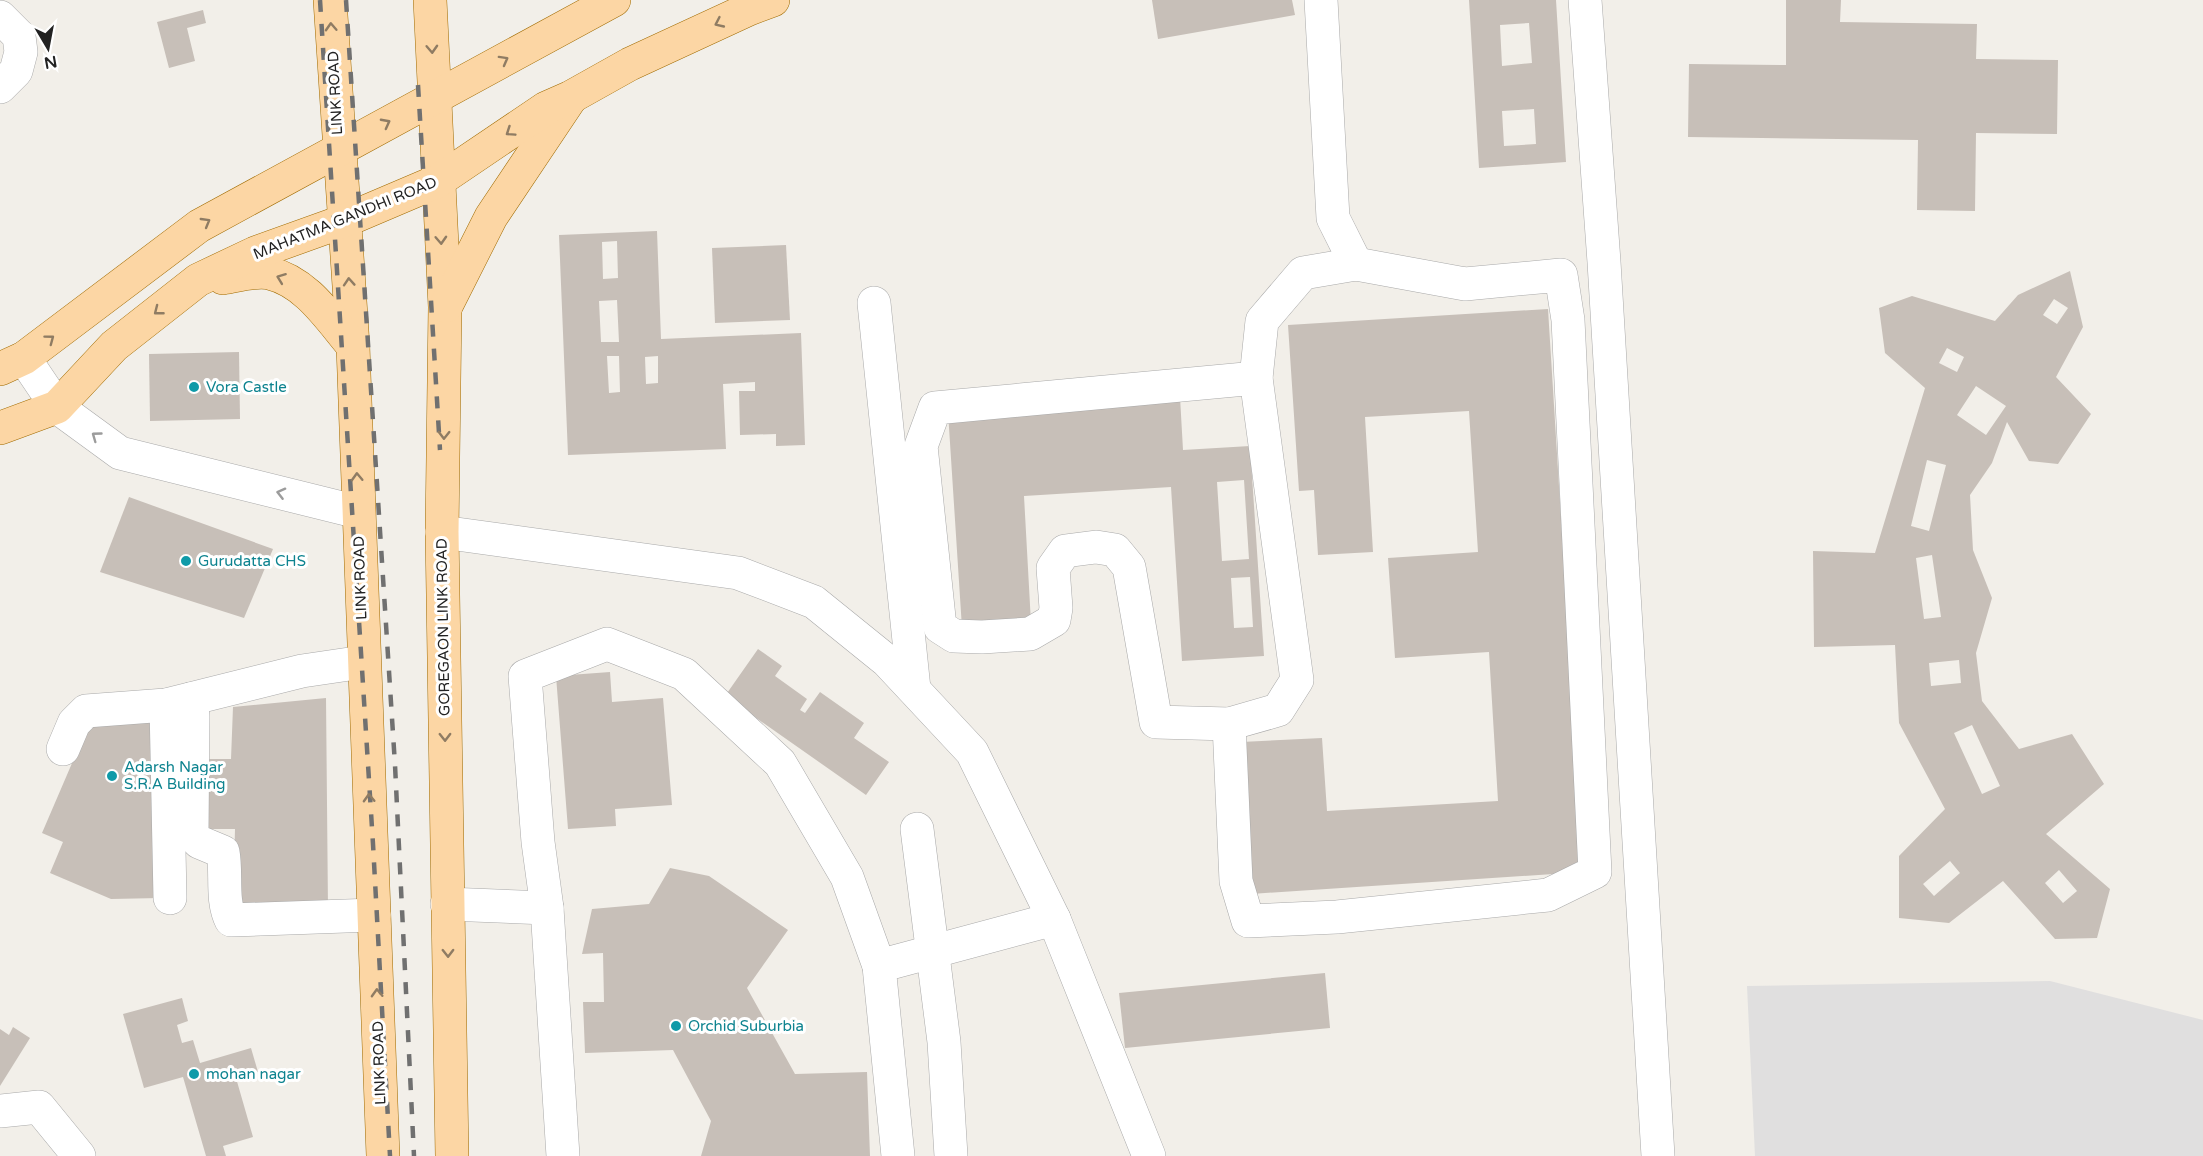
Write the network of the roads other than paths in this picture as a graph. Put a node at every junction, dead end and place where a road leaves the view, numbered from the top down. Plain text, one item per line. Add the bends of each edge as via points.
1 (330, 0) edge
2 (430, 0) edge
3 (614, 0) edge
4 (773, 0) edge
5 (1321, 0) edge
6 (1585, 0) edge
7 (0, 17) edge
8 (0, 87) edge
9 (571, 97) junction
10 (434, 98) junction
11 (338, 148) junction
12 (438, 181) junction
13 (344, 221) junction
14 (1356, 264) junction
15 (198, 280) junction
16 (874, 303) dead end
17 (446, 307) junction
18 (353, 346) junction
19 (12, 364) edge
20 (1256, 378) junction
21 (57, 407) junction
22 (0, 428) edge
23 (358, 512) junction
24 (442, 532) junction
25 (364, 669) junction
26 (914, 689) junction
27 (183, 707) junction
28 (1229, 724) junction
29 (63, 749) dead end
30 (917, 829) dead end
31 (170, 898) dead end
32 (447, 904) junction
33 (547, 908) junction
34 (374, 915) junction
35 (1054, 919) junction
36 (932, 953) junction
37 (879, 966) junction
38 (0, 1111) edge
39 (79, 1156) edge
40 (383, 1156) edge
41 (452, 1156) edge
42 (563, 1156) edge
43 (898, 1156) edge
44 (951, 1156) edge
45 (1149, 1156) edge
46 (1658, 1156) edge

11 -> 1 main road, LINK ROAD
2 -> 10 main road
10 -> 3 main road
4 -> 9 main road, MAHATMA GANDHI ROAD via 630,64
5 - 14 street via 1334,218
6 - 46 street
7 - 8 street via 19,36 21,52 16,71
9 -> 12 main road, MAHATMA GANDHI ROAD via 546,108
9 - 17 main road via 491,217
11 -> 10 main road
10 - 12 main road, GOREGAON LINK ROAD
11 - 13 main road, LINK ROAD
19 -> 11 main road via 200,226
12 - 13 main road, MAHATMA GANDHI ROAD
12 -> 17 main road, GOREGAON LINK ROAD
13 - 15 main road, MAHATMA GANDHI ROAD via 255,253
18 -> 13 main road, LINK ROAD
14 - 20 street via 1303,273 1262,321
14 - 28 street via 1465,284 1561,275 1569,320 1594,872 1548,895 1337,917 1248,921 1236,881
18 -> 15 main road via 296,284 268,273
15 -> 21 main road, MAHATMA GANDHI ROAD via 114,346
16 - 26 street
17 -> 24 main road, GOREGAON LINK ROAD
23 -> 18 main road, LINK ROAD
19 - 21 street
20 - 28 street via 1297,680 1278,710
20 - 28 street via 935,408 921,446 940,627 954,636 1030,634 1054,620 1053,568 1065,551 1096,547 1115,550 1129,567 1156,722
21 - 22 main road, MAHATMA GANDHI ROAD
23 -> 21 street via 120,453
23 - 25 main road, LINK ROAD
24 - 26 street via 738,573 814,602 887,661
24 -> 32 main road, GOREGAON LINK ROAD
25 - 27 street via 303,678
34 -> 25 main road, LINK ROAD
26 - 35 street via 972,752
27 - 29 street via 86,711 74,723
27 - 31 street
27 - 34 street via 192,834 223,852 226,910 231,920
30 - 36 street
32 - 33 street
32 -> 41 main road, GOREGAON LINK ROAD
33 - 37 street via 525,676 607,644 684,674 780,763 847,877
33 - 42 street
40 -> 34 main road, LINK ROAD
35 - 36 street
35 - 45 street
36 - 37 street
36 - 44 street via 944,1042
37 - 43 street
38 - 39 street via 39,1107

